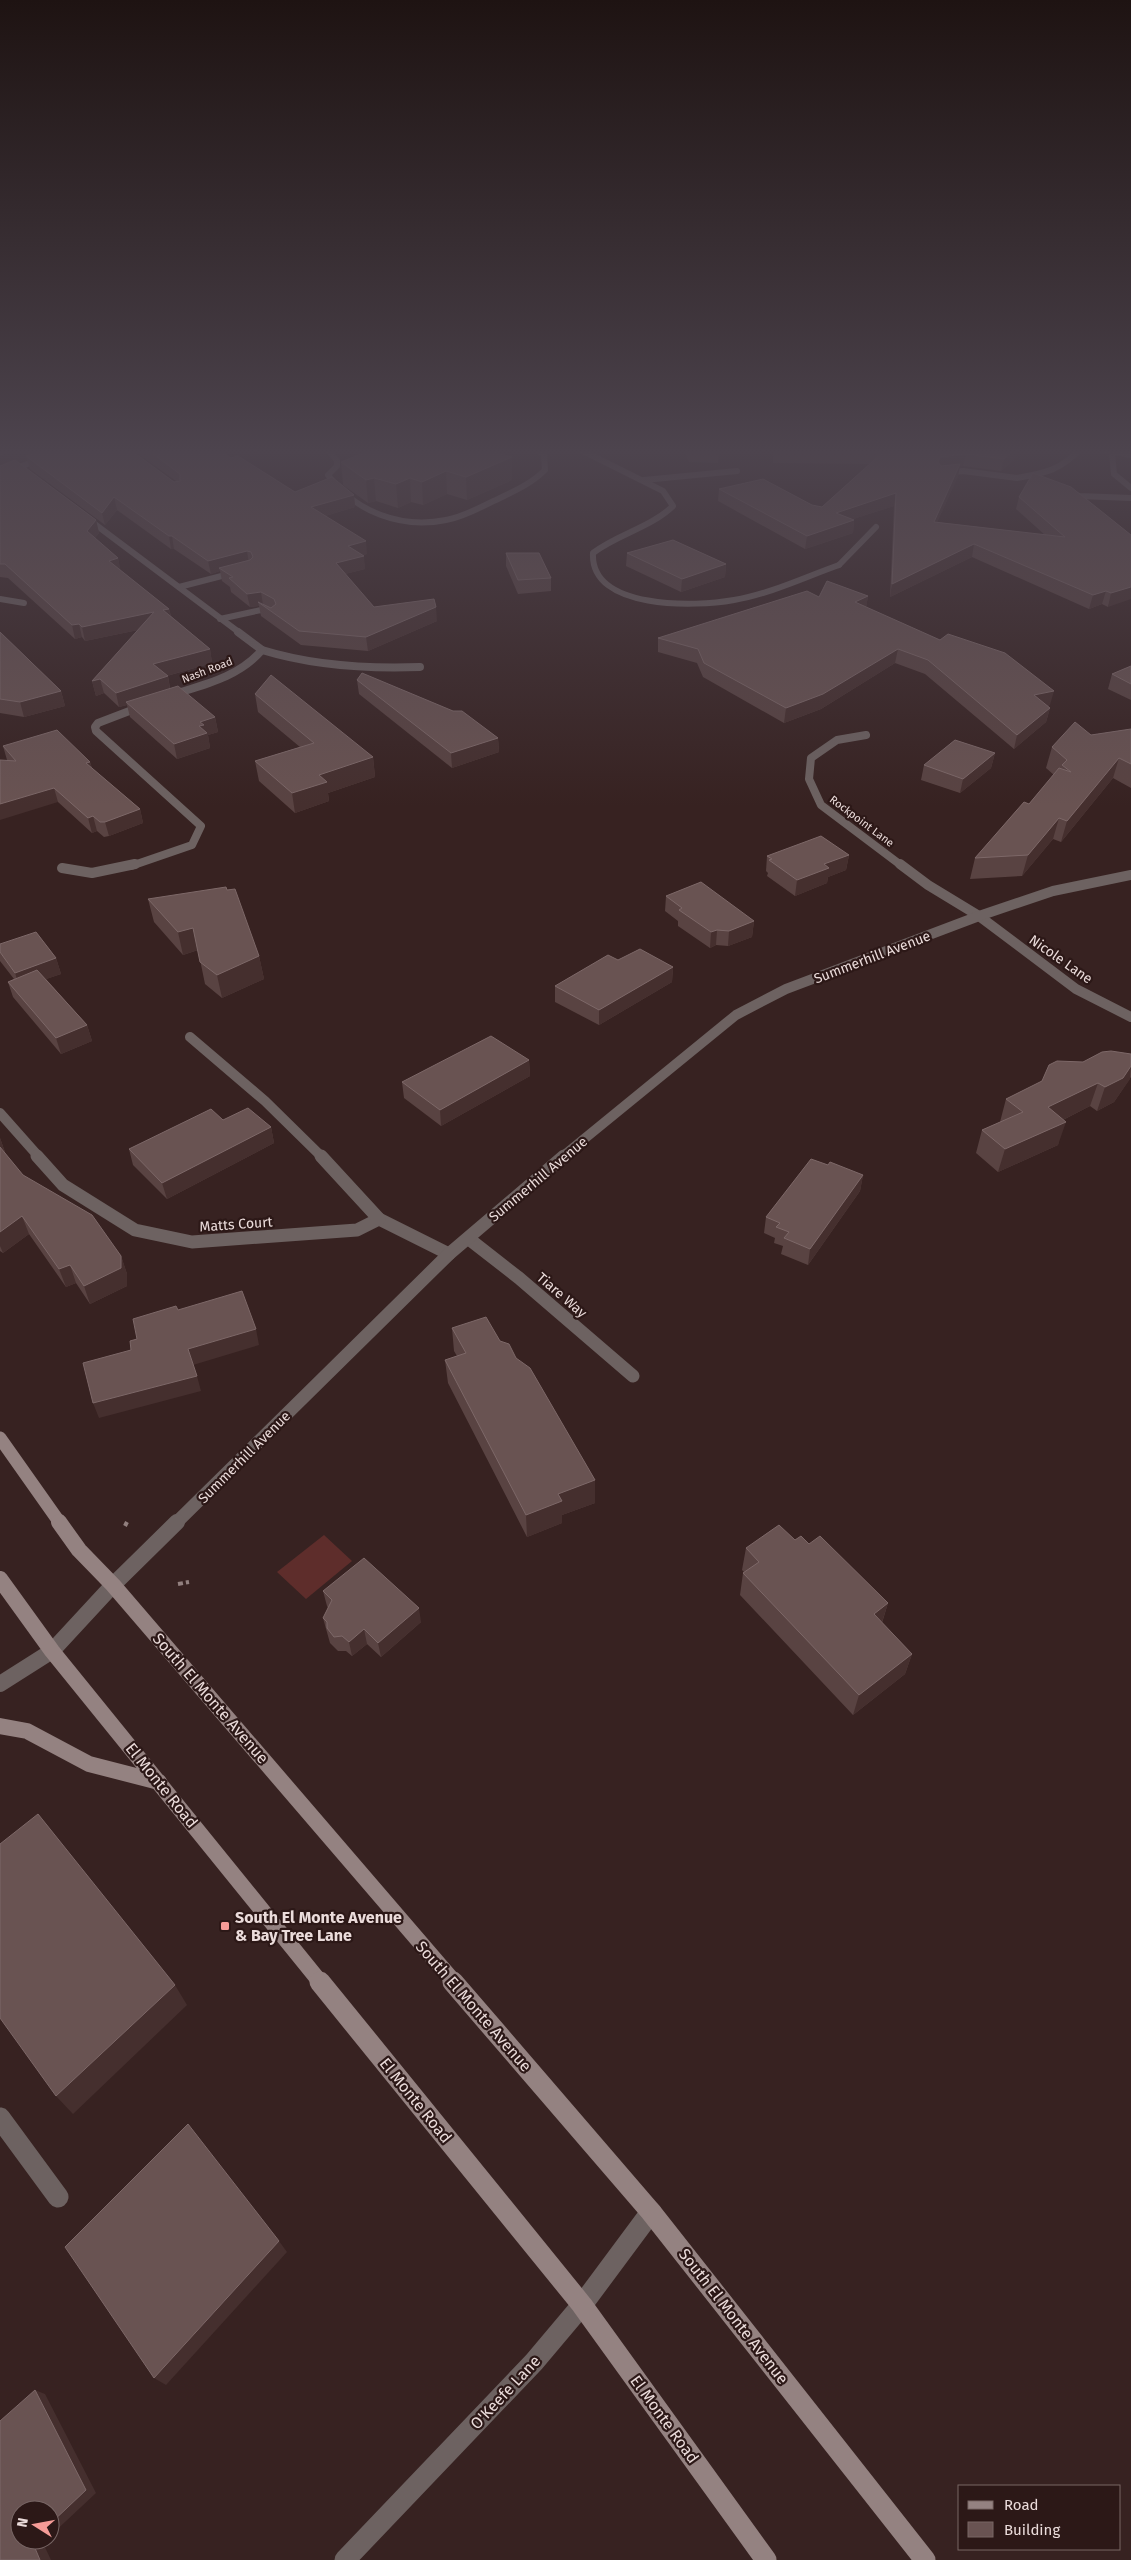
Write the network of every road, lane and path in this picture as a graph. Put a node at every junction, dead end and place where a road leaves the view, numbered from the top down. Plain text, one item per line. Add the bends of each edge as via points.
1 (153, 567) edge
2 (593, 567) edge
3 (832, 567) edge
4 (241, 571) edge
5 (179, 587) junction
6 (0, 599) edge
7 (24, 603) dead end
8 (273, 617) edge
9 (220, 619) junction
10 (262, 650) junction
11 (420, 667) dead end
12 (866, 735) dead end
13 (62, 868) dead end
14 (1131, 874) edge
15 (979, 916) junction
16 (1131, 1017) edge
17 (190, 1037) dead end
18 (0, 1113) edge
19 (379, 1219) junction
20 (469, 1239) junction
21 (449, 1254) junction
22 (633, 1376) dead end
23 (0, 1438) edge
24 (0, 1579) edge
25 (189, 1582) dead end
26 (178, 1584) dead end
27 (113, 1585) junction
28 (52, 1651) junction
29 (0, 1684) edge
30 (0, 1726) edge
31 (159, 1782) junction
32 (0, 2118) edge
33 (58, 2198) dead end
34 (652, 2212) junction
35 (582, 2305) junction
36 (345, 2560) edge
37 (766, 2560) edge
38 (925, 2560) edge

1 - 5 street
2 - 3 street via 613,590 650,600 699,603 733,600 766,592
4 - 5 street
5 - 9 street
6 - 7 street
8 - 9 street via 260,610
9 - 10 street
10 - 11 street via 292,660 326,665
10 - 13 street, Nash Road via 254,662 231,673 120,714 95,727 201,826 192,845 130,866 92,873
12 - 15 street, Rockpoint Lane via 837,740 811,758 809,779 821,804 928,885
14 - 15 street, Summerhill Avenue via 1053,891
15 - 16 street, Nicole Lane via 1076,989
15 - 20 street, Summerhill Avenue via 786,989 736,1015 521,1191
17 - 19 street via 263,1097
18 - 19 street, Matts Court via 63,1185 136,1230 192,1242 357,1230
19 - 21 street
20 - 21 street, Summerhill Avenue
20 - 22 street, Tiare Way
21 - 27 street, Summerhill Avenue
23 - 27 main road, South El Monte Avenue via 79,1550
24 - 28 main road
25 - 26 path
27 - 28 street, Summerhill Avenue
27 - 34 main road, South El Monte Avenue
28 - 29 street, Summerhill Avenue
28 - 31 main road, El Monte Road
30 - 31 main road via 27,1731 89,1764
31 - 35 main road, El Monte Road
32 - 33 street
34 - 35 street, O'Keefe Lane
34 - 38 main road, South El Monte Avenue
35 - 36 street, O'Keefe Lane via 534,2362
35 - 37 main road, El Monte Road

